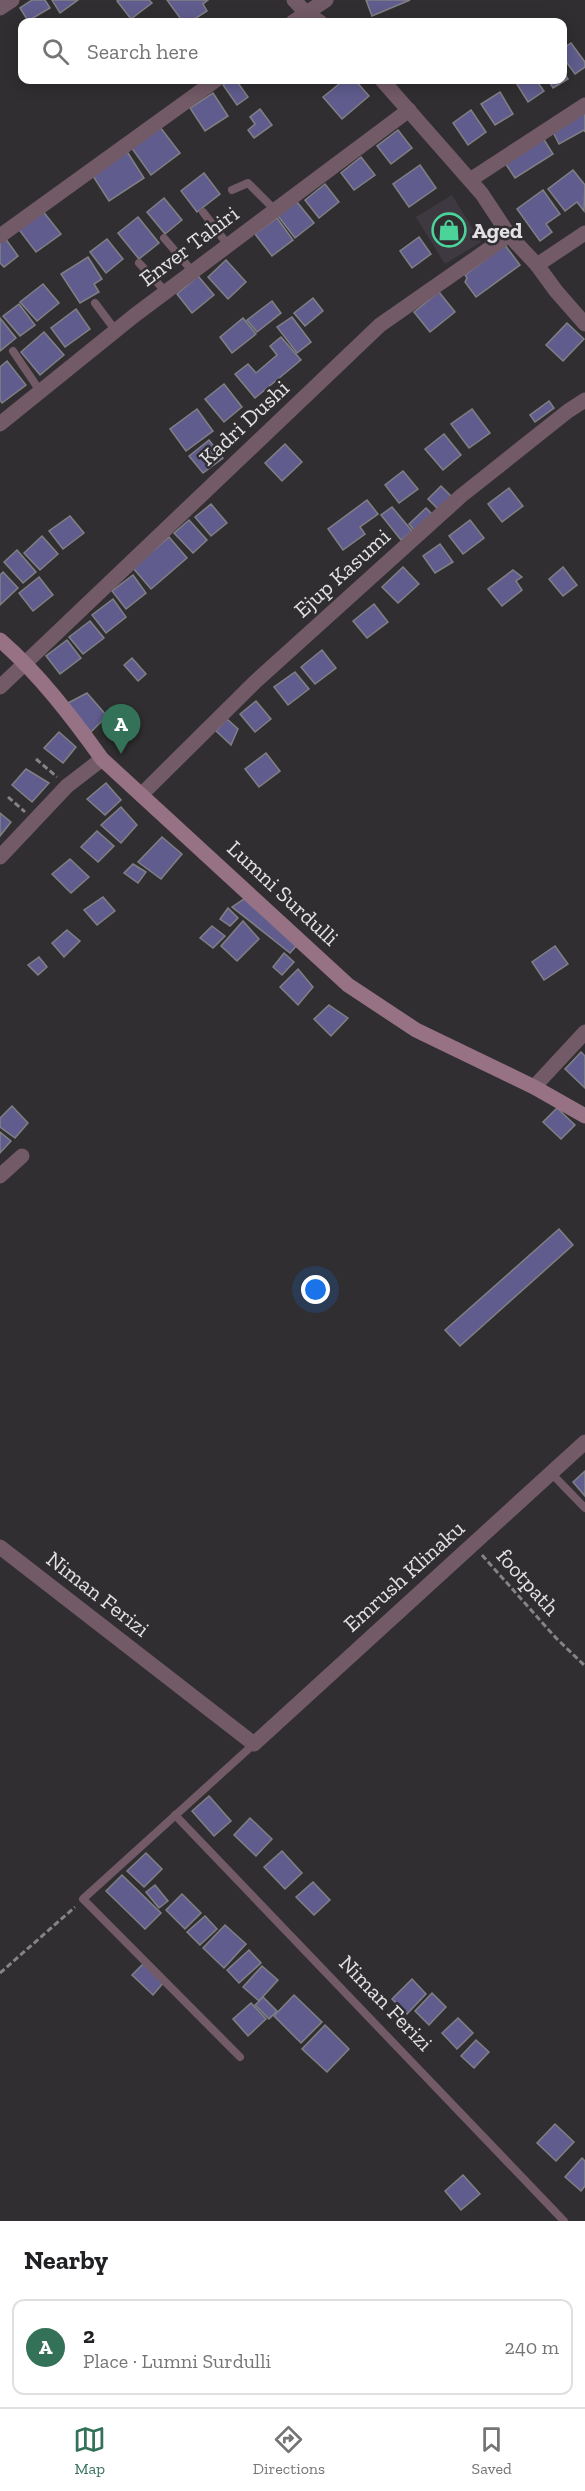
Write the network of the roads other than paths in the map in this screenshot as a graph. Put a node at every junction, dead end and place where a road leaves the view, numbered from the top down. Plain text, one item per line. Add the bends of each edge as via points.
1 (12, 0) edge
2 (294, 0) edge
3 (326, 0) edge
4 (0, 8) edge
5 (306, 13) junction
6 (299, 18) edge
7 (314, 18) edge
8 (210, 84) edge
9 (386, 84) edge
10 (585, 105) edge
11 (409, 110) junction
12 (470, 180) junction
13 (231, 190) dead end
14 (275, 210) junction
15 (203, 212) dead end
16 (585, 233) edge
17 (509, 235) junction
18 (0, 236) edge
19 (164, 238) dead end
20 (228, 245) junction
21 (139, 263) dead end
22 (537, 265) junction
23 (193, 272) junction
24 (166, 292) junction
25 (95, 303) dead end
26 (585, 324) edge
27 (116, 331) junction
28 (13, 351) dead end
29 (40, 391) junction
30 (585, 400) edge
31 (0, 424) edge
32 (0, 640) edge
33 (24, 661) junction
34 (0, 687) edge
35 (102, 759) junction
36 (142, 794) junction
37 (0, 857) edge
38 (585, 1032) edge
39 (534, 1087) junction
40 (585, 1116) edge
41 (22, 1156) dead end
42 (0, 1176) edge
43 (585, 1442) edge
44 (550, 1472) junction
45 (585, 1508) edge
46 (0, 1547) edge
47 (254, 1744) junction
48 (175, 1815) junction
49 (240, 2057) dead end
50 (564, 2221) edge

1 - 4 street
2 - 5 street
3 - 5 street
5 - 6 street
5 - 7 street
8 - 18 street
9 - 11 street
10 - 12 street
11 - 12 street
11 - 14 street, Enver Tahiri
12 - 17 street
13 - 14 lane via 248,183
14 - 20 street, Enver Tahiri
15 - 20 lane
16 - 22 street
17 - 22 street
17 - 33 street, Kadri Dushi via 380,325
19 - 23 lane
20 - 23 street, Enver Tahiri
21 - 24 lane
22 - 26 street
23 - 24 street, Enver Tahiri
24 - 27 street, Enver Tahiri
25 - 27 lane
27 - 29 street, Enver Tahiri
28 - 29 lane
29 - 31 street, Enver Tahiri
30 - 36 street, Ejup Kasumi via 461,496 255,682
32 - 33 street, Lumni Surdulli
33 - 34 street, Kadri Dushi
33 - 35 street, Lumni Surdulli
35 - 36 street, Lumni Surdulli
35 - 37 street via 67,786
36 - 39 street, Lumni Surdulli via 348,985 416,1030
38 - 39 street
39 - 40 street, Lumni Surdulli
41 - 42 street
43 - 44 street, Emrush Klinaku
44 - 45 lane
44 - 47 street, Emrush Klinaku
46 - 47 street, Niman Ferizi
47 - 48 lane
48 - 49 lane via 83,1899
48 - 50 lane, Niman Ferizi

